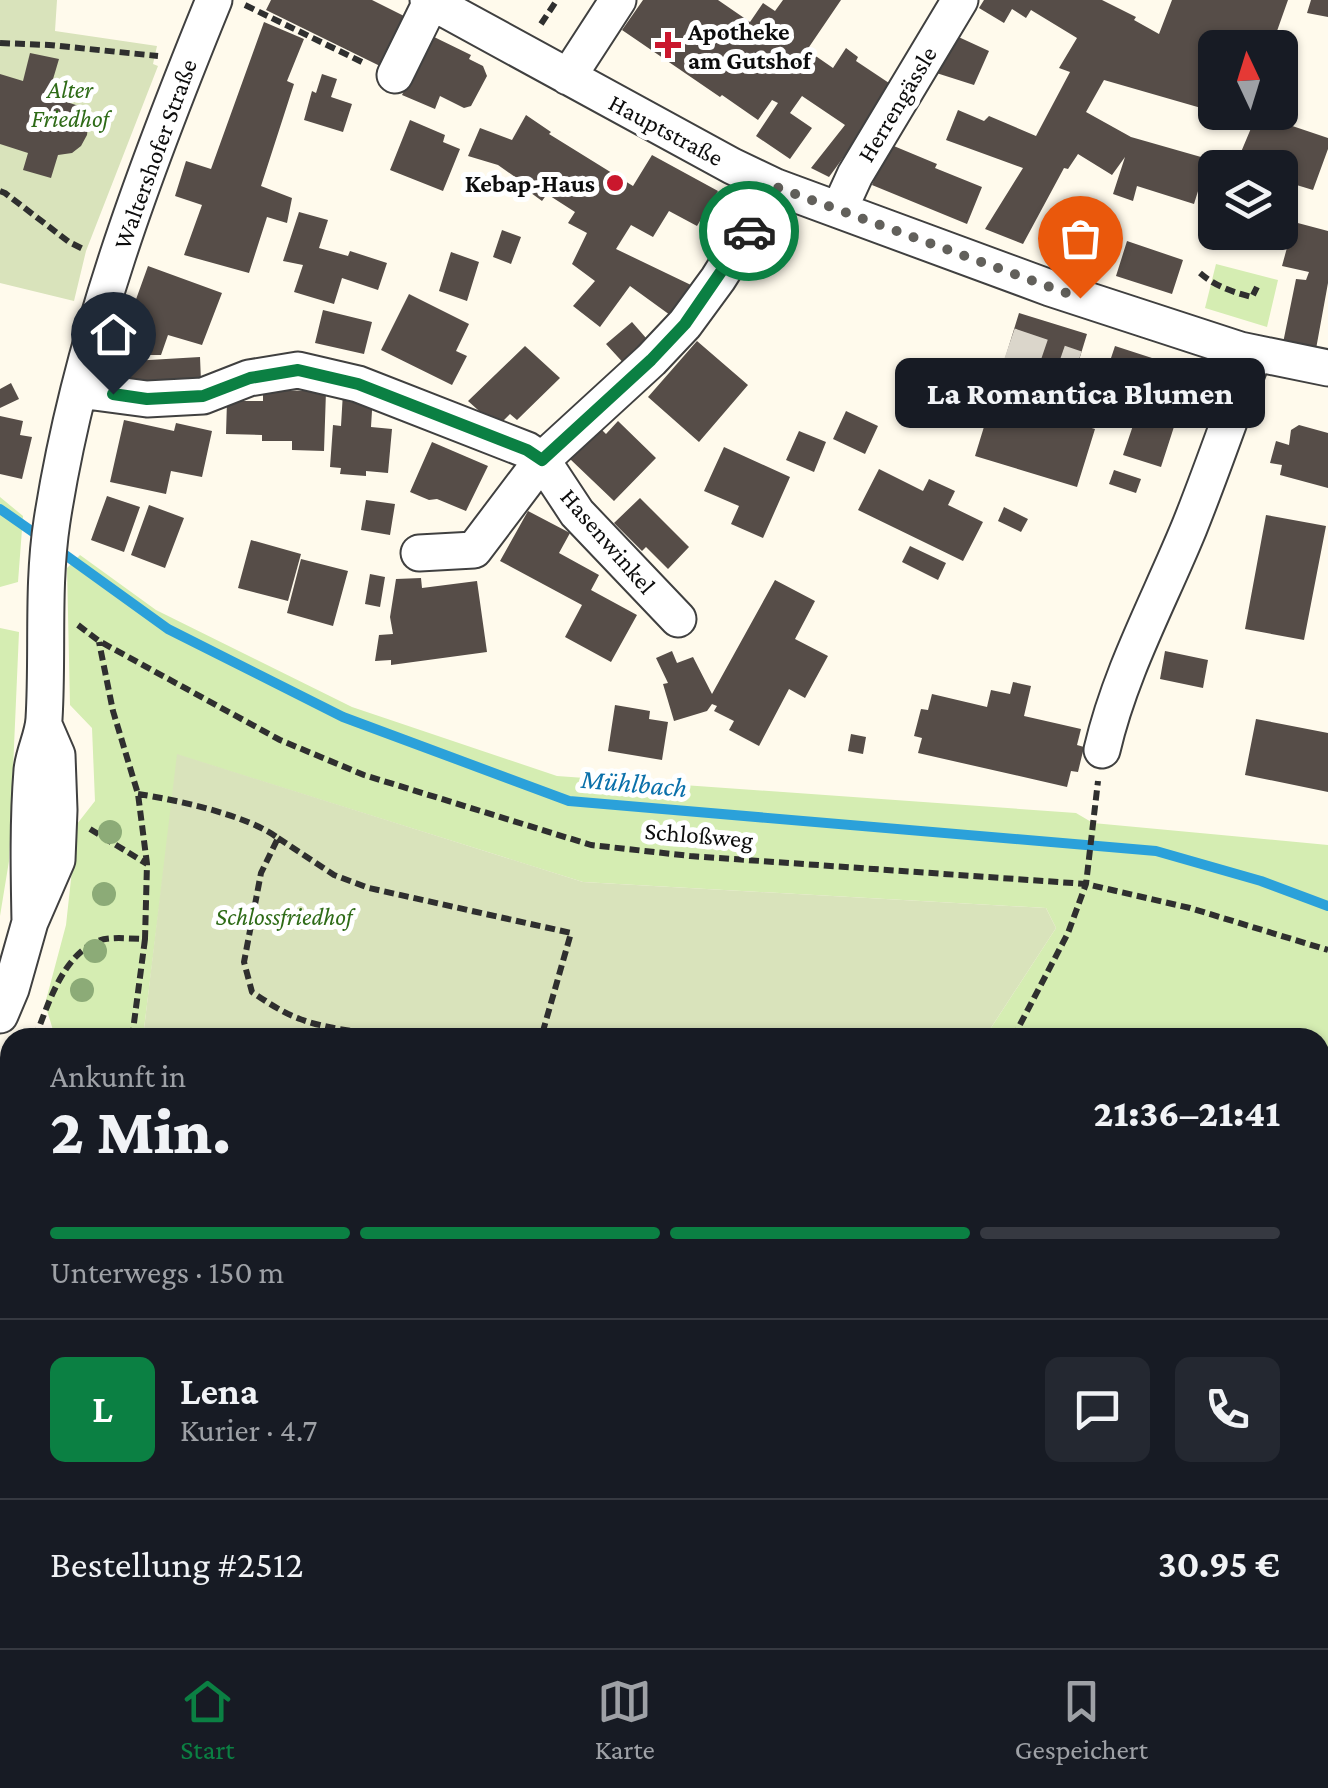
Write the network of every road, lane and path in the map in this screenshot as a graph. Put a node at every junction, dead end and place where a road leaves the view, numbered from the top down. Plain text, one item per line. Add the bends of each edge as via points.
1 (214, 0) edge
2 (234, 0) edge
3 (618, 0) edge
4 (960, 0) edge
5 (430, 1) edge
6 (0, 43) edge
7 (168, 59) dead end
8 (395, 75) joint
9 (568, 78) junction
10 (776, 187) junction
11 (0, 191) edge
12 (839, 210) junction
13 (95, 254) dead end
14 (1200, 273) dead end
15 (1258, 287) dead end
16 (1254, 354) junction
17 (1328, 368) edge
18 (79, 390) junction
19 (542, 460) junction
20 (419, 553) dead end
21 (678, 618) dead end
22 (44, 724) junction
23 (1102, 750) dead end
24 (138, 794) junction
25 (59, 810) junction
26 (1092, 823) dead end
27 (278, 838) junction
28 (147, 864) junction
29 (1086, 884) junction
30 (30, 922) junction
31 (145, 939) junction
32 (1328, 950) edge
33 (0, 1015) edge
34 (38, 1028) edge
35 (133, 1028) edge
36 (340, 1028) edge
37 (544, 1028) edge
38 (1018, 1028) edge

1 - 18 street, Waltershofer Straße via 120,243
2 - 8 path via 365,64 379,78
3 - 9 street
4 - 12 street, Herrengässle
5 - 8 street
5 - 9 street, Hauptstraße
6 - 7 path
9 - 10 street, Hauptstraße
10 - 12 street, Hauptstraße
10 - 19 street, Hasenwinkel via 685,324
11 - 13 path
12 - 16 street, Hauptstraße
14 - 15 path via 1252,297
16 - 17 street, Hauptstraße
16 - 23 street
18 - 19 street via 147,399 203,396 298,370 358,384
18 - 22 street, Waltershofer Straße via 51,525
19 - 20 street, Hasenwinkel via 474,550
19 - 21 street, Hasenwinkel via 576,512
22 - 25 street, Waltershofer Straße via 57,755
22 - 30 street, Waltershofer Straße via 32,764
24 - 27 path via 263,826
24 - 28 path
24 - 29 path, Schloßweg via 99,641 280,740 364,775 591,846
25 - 28 path
25 - 30 street, Waltershofer Straße via 57,860
26 - 29 path
27 - 36 path via 261,873 244,962 252,992 301,1020
27 - 37 path via 334,875 369,888 571,933
28 - 31 path
29 - 32 path, Schloßweg
29 - 38 path
30 - 33 street, Waltershofer Straße
31 - 34 path via 100,940 74,957
31 - 35 path

